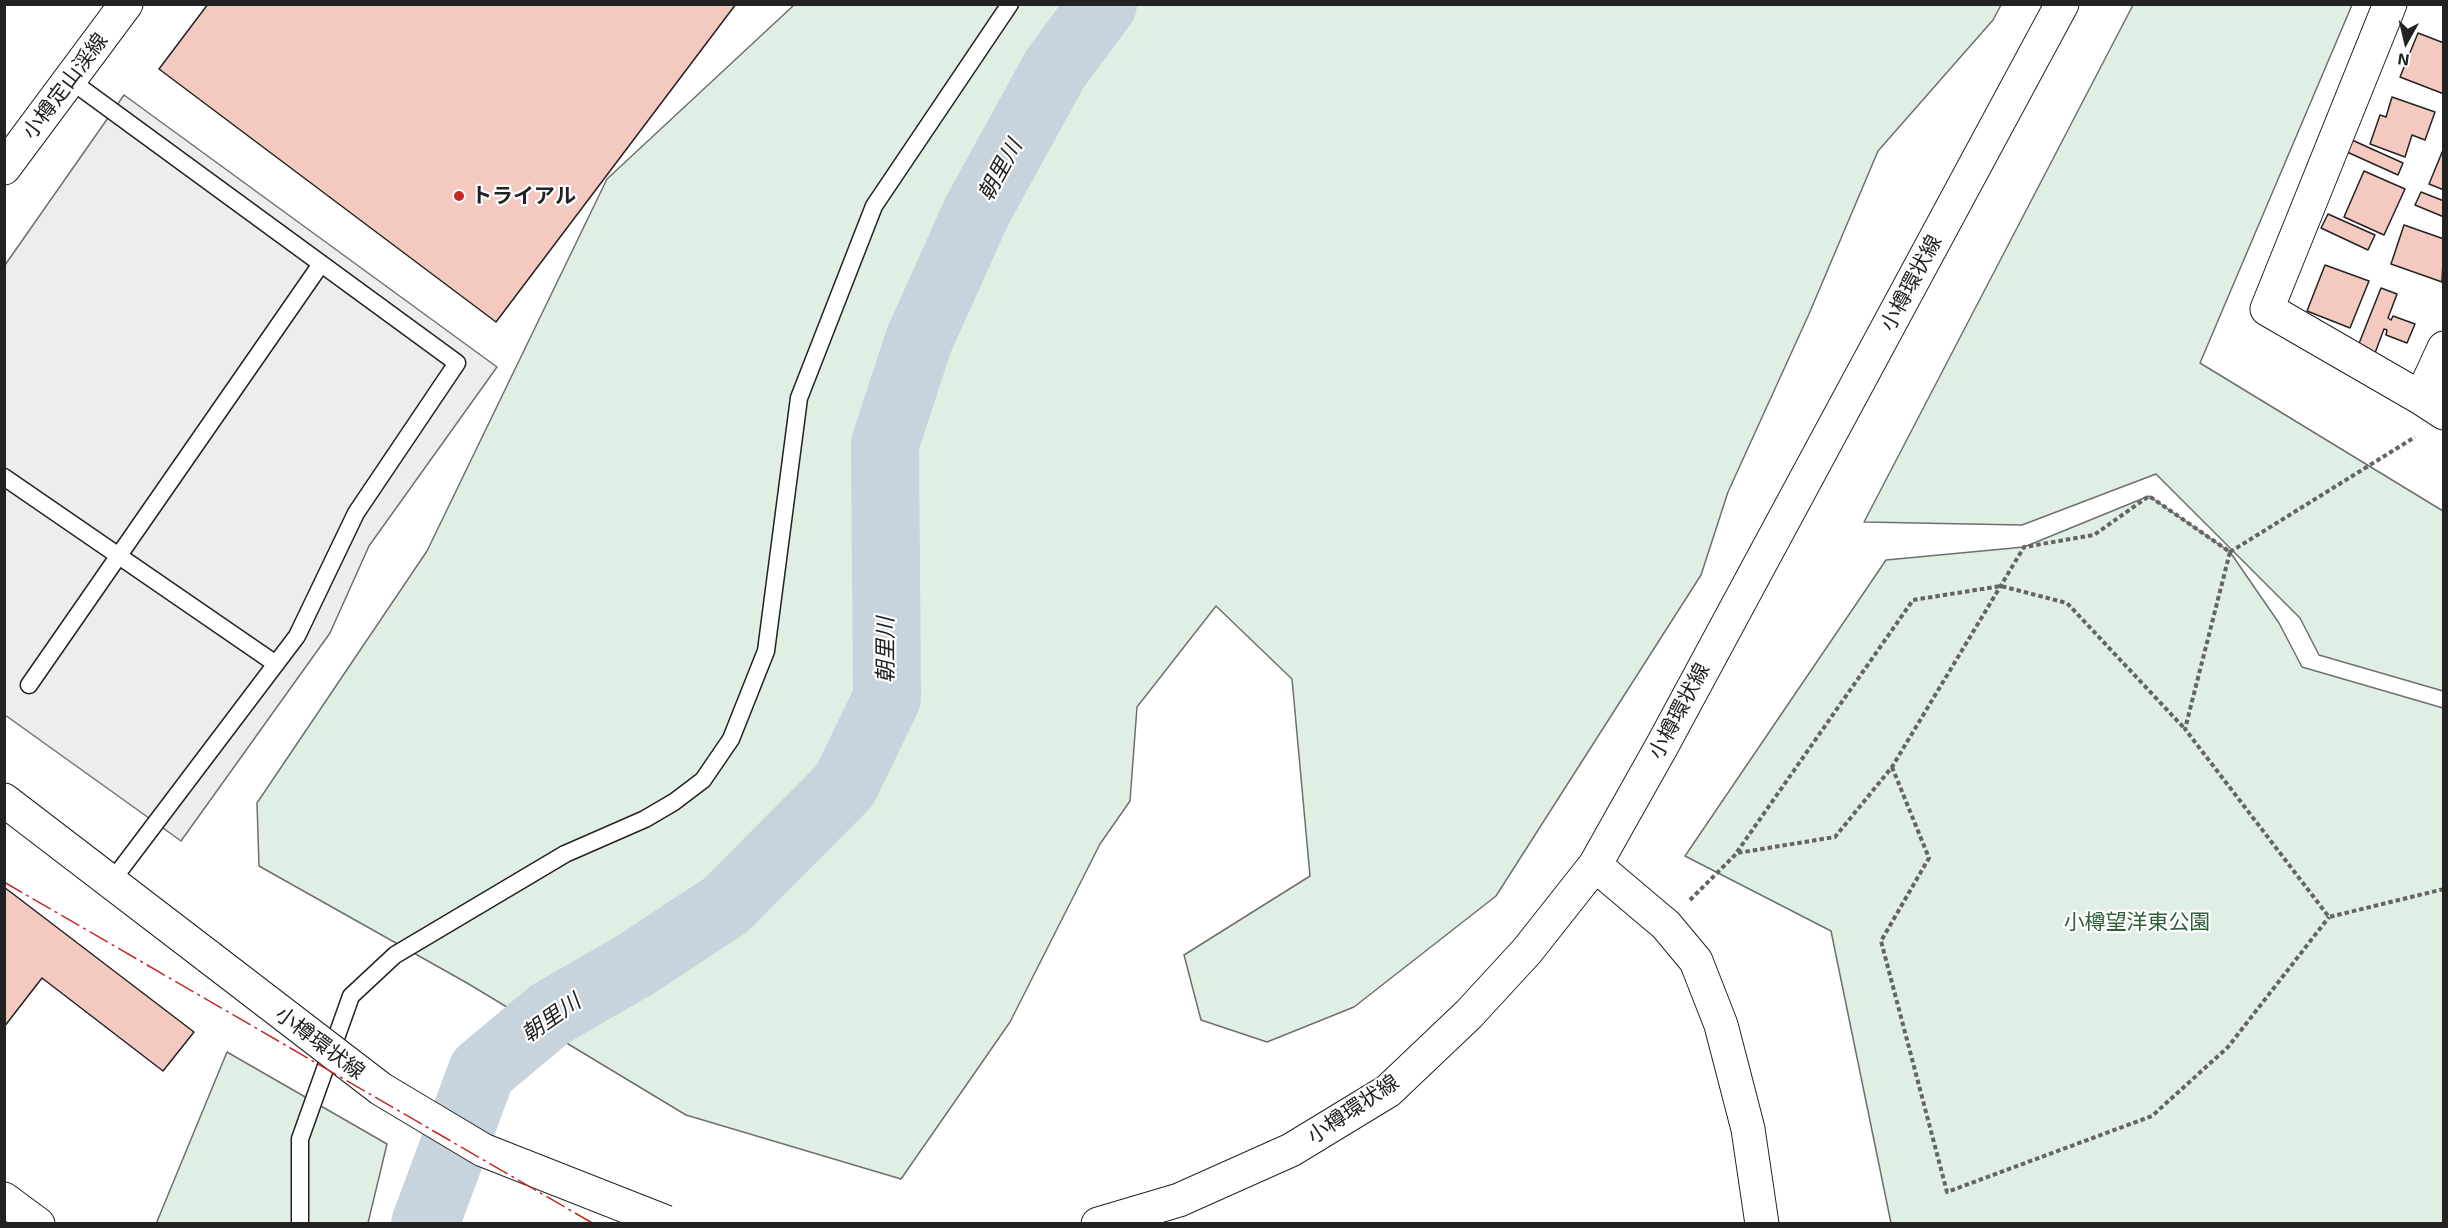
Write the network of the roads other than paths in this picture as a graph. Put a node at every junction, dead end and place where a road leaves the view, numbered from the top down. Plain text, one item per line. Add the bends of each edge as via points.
1 (126, 4) edge
2 (1010, 4) edge
3 (2062, 4) edge
4 (2390, 4) edge
5 (70, 80) junction
6 (4, 168) edge
7 (321, 264) junction
8 (2444, 348) edge
9 (2429, 414) edge
10 (4, 477) edge
11 (117, 555) junction
12 (276, 664) junction
13 (29, 685) dead end
14 (4, 800) edge
15 (1595, 865) junction
16 (111, 882) junction
17 (4, 1199) edge
18 (669, 1223) edge
19 (38, 1224) edge
20 (300, 1224) edge
21 (1098, 1224) edge
22 (1762, 1224) edge

1 - 5 main road, 小樽定山渓線
2 - 20 lane via 874,206 799,398 765,651 731,739 703,780 674,802 565,854 395,955 351,996 300,1139
3 - 15 main road, 小樽環状線
4 - 9 main road via 2267,309
5 - 6 main road, 小樽定山渓線
5 - 7 lane
7 - 11 lane
7 - 12 lane via 457,363 356,513 297,636
8 - 9 main road
10 - 11 lane
11 - 12 lane
11 - 13 lane
12 - 16 lane
14 - 16 main road, 小樽環状線
15 - 21 main road, 小樽環状線 via 1527,951 1469,1014 1388,1091 1291,1150 1179,1200
15 - 22 main road via 1666,925 1696,961 1721,1024 1748,1129
16 - 18 main road, 小樽環状線, bridge via 381,1089 483,1150
17 - 19 main road

